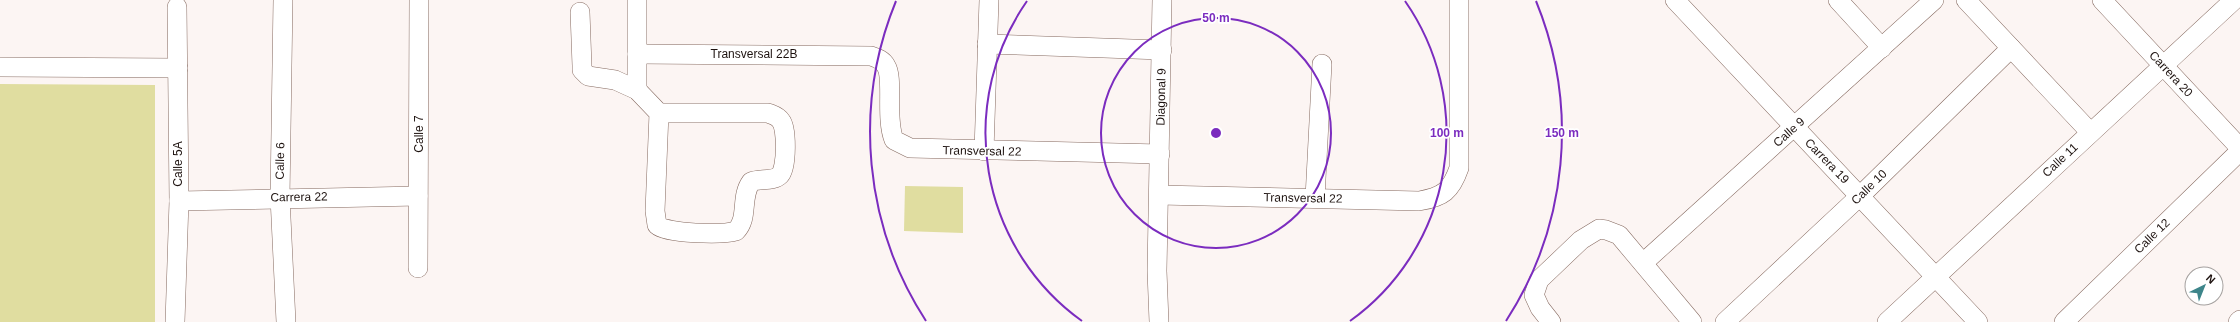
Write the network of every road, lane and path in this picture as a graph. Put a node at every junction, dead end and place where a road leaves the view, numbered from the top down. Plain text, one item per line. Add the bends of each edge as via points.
1 (283, 0) edge
2 (419, 0) edge
3 (637, 0) edge
4 (988, 0) edge
5 (1162, 0) edge
6 (1459, 0) edge
7 (1675, 0) edge
8 (1838, 0) edge
9 (1934, 0) edge
10 (1966, 0) edge
11 (2102, 0) edge
12 (2234, 0) edge
13 (177, 6) dead end
14 (580, 12) dead end
15 (987, 44) junction
16 (1882, 48) junction
17 (2011, 48) junction
18 (1162, 50) junction
19 (637, 54) junction
20 (1322, 64) dead end
21 (2164, 66) junction
22 (0, 67) edge
23 (178, 68) junction
24 (636, 90) junction
25 (659, 113) junction
26 (889, 124) joint
27 (1794, 128) junction
28 (2090, 132) junction
29 (2240, 149) edge
30 (984, 151) junction
31 (1160, 154) junction
32 (1159, 195) junction
33 (418, 196) junction
34 (1860, 196) junction
35 (280, 197) junction
36 (1315, 198) junction
37 (179, 200) junction
38 (1643, 263) junction
39 (418, 268) dead end
40 (1937, 277) junction
41 (175, 322) edge
42 (286, 322) edge
43 (1159, 322) edge
44 (1551, 322) edge
45 (1692, 322) edge
46 (1725, 322) edge
47 (1887, 322) edge
48 (1978, 322) edge
49 (2064, 322) edge

1 - 35 street, Calle 6
2 - 33 street, Calle 7
3 - 19 street
4 - 15 street
5 - 18 street, Diagonal 9
6 - 36 street, Transversal 22 via 1459,168 1454,183 1434,199 1419,201
7 - 27 street, Carrera 19
8 - 16 street
9 - 16 street, Calle 9
10 - 17 street
11 - 21 street, Carrera 20
12 - 21 street, Calle 11
13 - 23 street, Calle 5A
14 - 24 street via 584,74 615,80
15 - 18 street
15 - 30 street
16 - 27 street, Calle 9
17 - 28 street
17 - 34 street, Calle 10
18 - 31 street, Diagonal 9
19 - 24 street
19 - 26 street, Transversal 22B via 871,56 880,59 888,69
20 - 36 street
21 - 28 street, Calle 11
21 - 29 street, Carrera 20
22 - 23 street
23 - 37 street, Calle 5A
24 - 25 street
25 - 25 street via 768,113 781,120 786,133 783,171 777,177 756,180 747,186 743,218 736,231 720,233 665,230 657,225 655,211
26 - 30 street, Transversal 22 via 894,140 910,148
27 - 34 street, Carrera 19
27 - 38 street, Calle 9
28 - 40 street, Calle 11
29 - 49 street, Calle 12
30 - 31 street, Transversal 22
31 - 32 street, Diagonal 9
32 - 36 street, Transversal 22
32 - 43 street, Diagonal 9
33 - 35 street, Carrera 22
33 - 39 street, Calle 7
34 - 40 street, Carrera 19
34 - 46 street, Calle 10
35 - 37 street, Carrera 22
35 - 42 street, Calle 6
37 - 41 street, Calle 5A
38 - 44 street via 1614,232 1599,229 1580,240 1539,280 1534,295
38 - 45 street
40 - 47 street, Calle 11
40 - 48 street, Carrera 19

